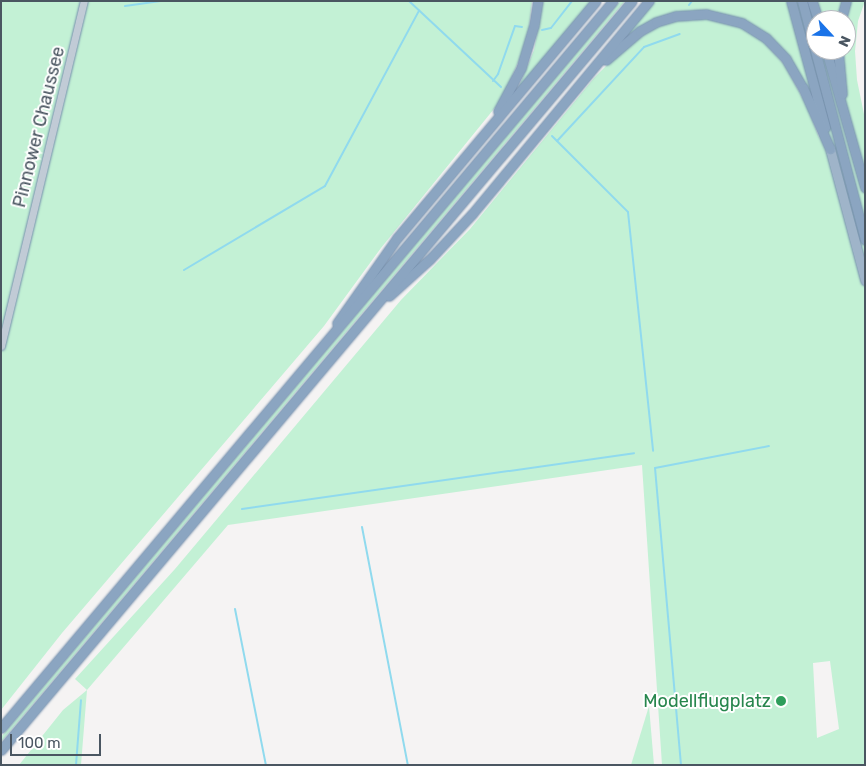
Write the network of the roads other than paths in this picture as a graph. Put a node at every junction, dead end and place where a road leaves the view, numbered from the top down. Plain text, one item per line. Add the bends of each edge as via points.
1 (84, 1) edge
2 (538, 1) edge
3 (596, 1) edge
4 (613, 1) edge
5 (632, 1) edge
6 (649, 1) edge
7 (791, 1) edge
8 (802, 1) edge
9 (829, 60) edge
10 (839, 60) edge
11 (560, 109) junction
12 (846, 121) junction
13 (830, 149) junction
14 (453, 171) junction
15 (865, 188) edge
16 (865, 240) edge
17 (865, 280) edge
18 (366, 316) junction
19 (1, 346) edge
20 (315, 357) junction
21 (1, 728) edge
22 (1, 750) edge

1 - 19 main road, Pinnower Chaussee
2 - 14 highway via 525,55 510,91 492,121
3 - 14 highway
4 - 20 highway
5 - 18 highway
6 - 11 highway
7 - 13 highway
8 - 16 highway
9 - 12 highway
10 - 12 highway
11 - 13 highway via 618,48 647,27 687,14 717,16 754,30 780,51 799,81
11 - 18 highway via 441,248
12 - 15 highway
13 - 17 highway
14 - 20 highway via 383,255
18 - 22 highway
20 - 21 highway

